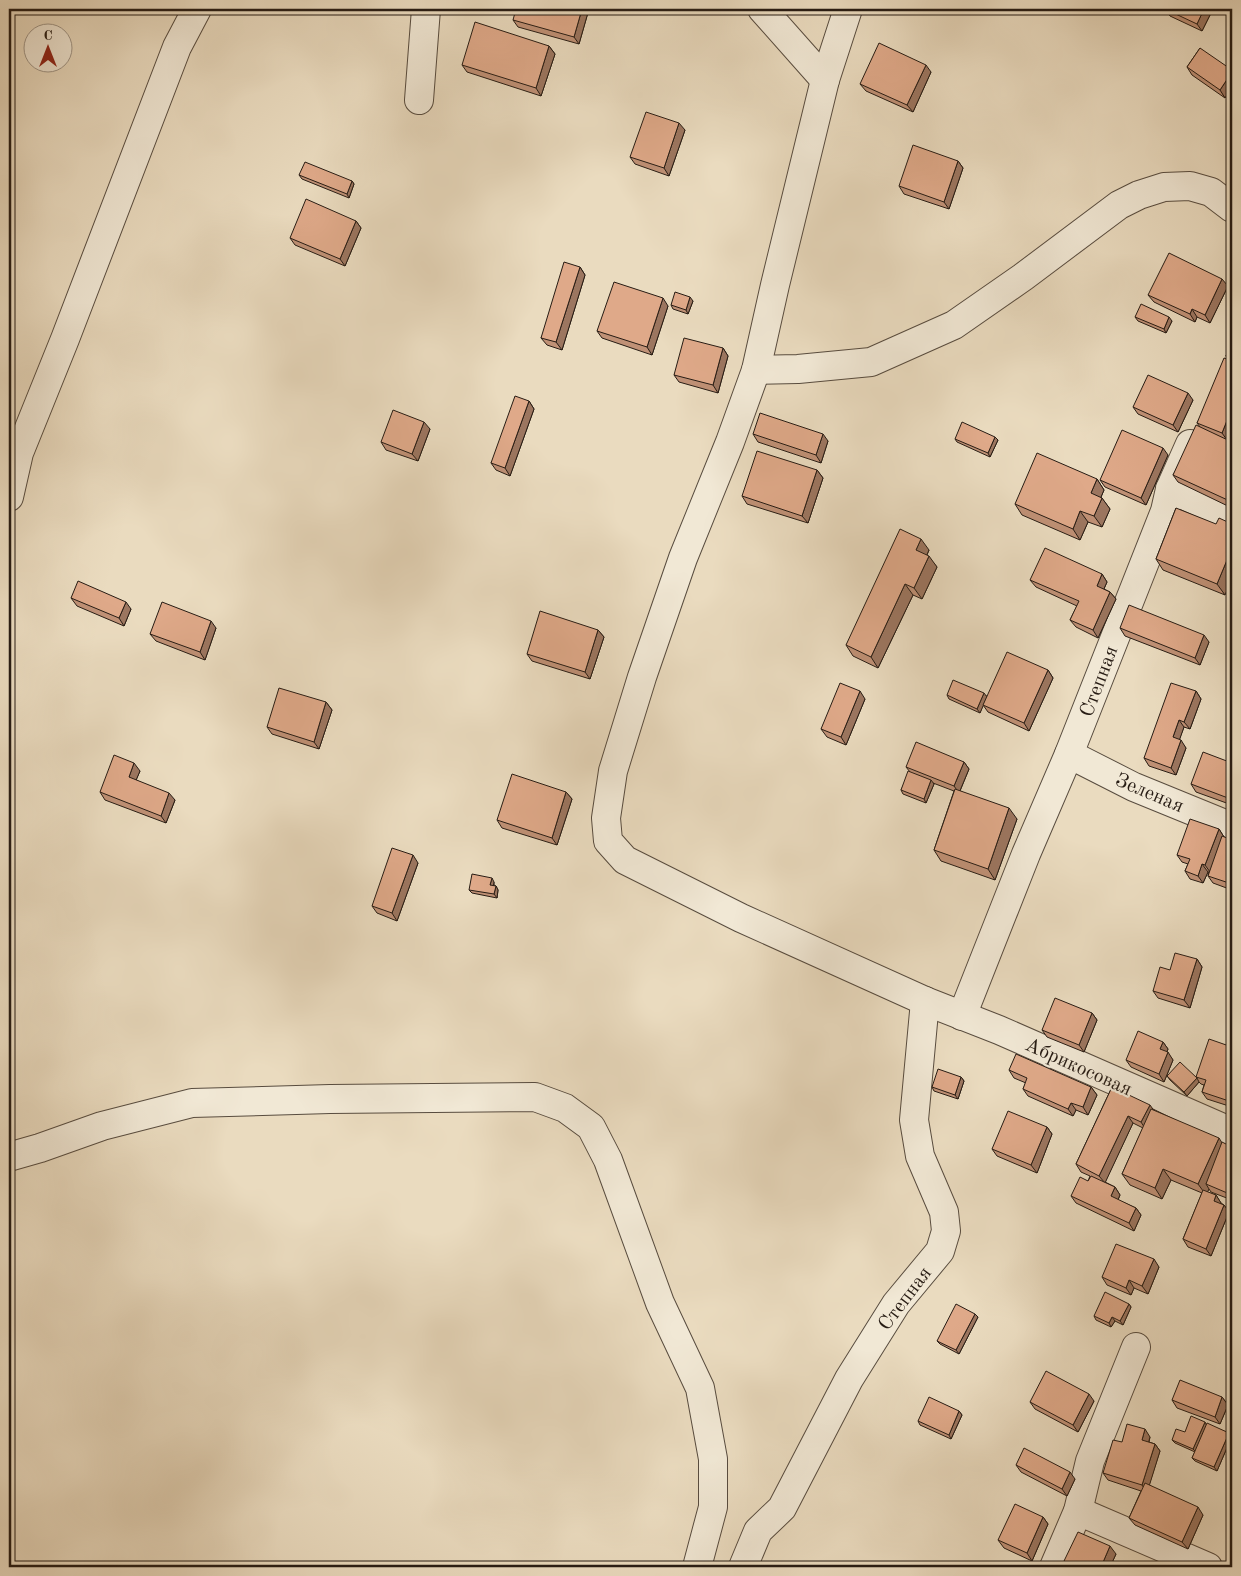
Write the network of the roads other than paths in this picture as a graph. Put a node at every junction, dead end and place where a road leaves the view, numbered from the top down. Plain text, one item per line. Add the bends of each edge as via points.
1 (197, 9) edge
2 (426, 9) edge
3 (762, 9) edge
4 (848, 9) edge
5 (825, 80) junction
6 (420, 100) dead end
7 (1232, 208) edge
8 (756, 370) junction
9 (1201, 420) edge
10 (1170, 489) junction
11 (9, 497) edge
12 (1232, 517) edge
13 (1069, 754) junction
14 (1232, 827) edge
15 (924, 1002) junction
16 (962, 1016) junction
17 (1232, 1132) edge
18 (9, 1154) edge
19 (1136, 1347) dead end
20 (1078, 1511) junction
21 (697, 1567) edge
22 (743, 1567) edge
23 (1054, 1567) edge
24 (1208, 1567) edge

1 - 11 street via 178,47 19,453
2 - 6 street
3 - 5 street
4 - 5 street, Абрикосовая
5 - 8 street, Абрикосовая
7 - 8 street via 1212,192 1190,186 1164,187 1148,192 1120,205 954,325 871,362
8 - 15 street, Абрикосовая via 682,558 642,677 613,772 606,818 608,841 625,860 741,918
9 - 10 street, Степная
10 - 12 street
10 - 13 street, Степная via 1165,511
13 - 14 street, Зеленая via 1134,787
13 - 16 street, Степная
15 - 16 street, Абрикосовая
15 - 22 street, Степная via 914,1120 920,1156 944,1212 946,1232 940,1251 890,1312 849,1379 782,1508 758,1531
16 - 17 street, Абрикосовая
18 - 21 street via 12,1156 102,1126 192,1103 535,1097 564,1108 591,1127 608,1160 660,1303 700,1388 713,1459 713,1508
19 - 20 street via 1090,1461
20 - 23 street
20 - 24 street

